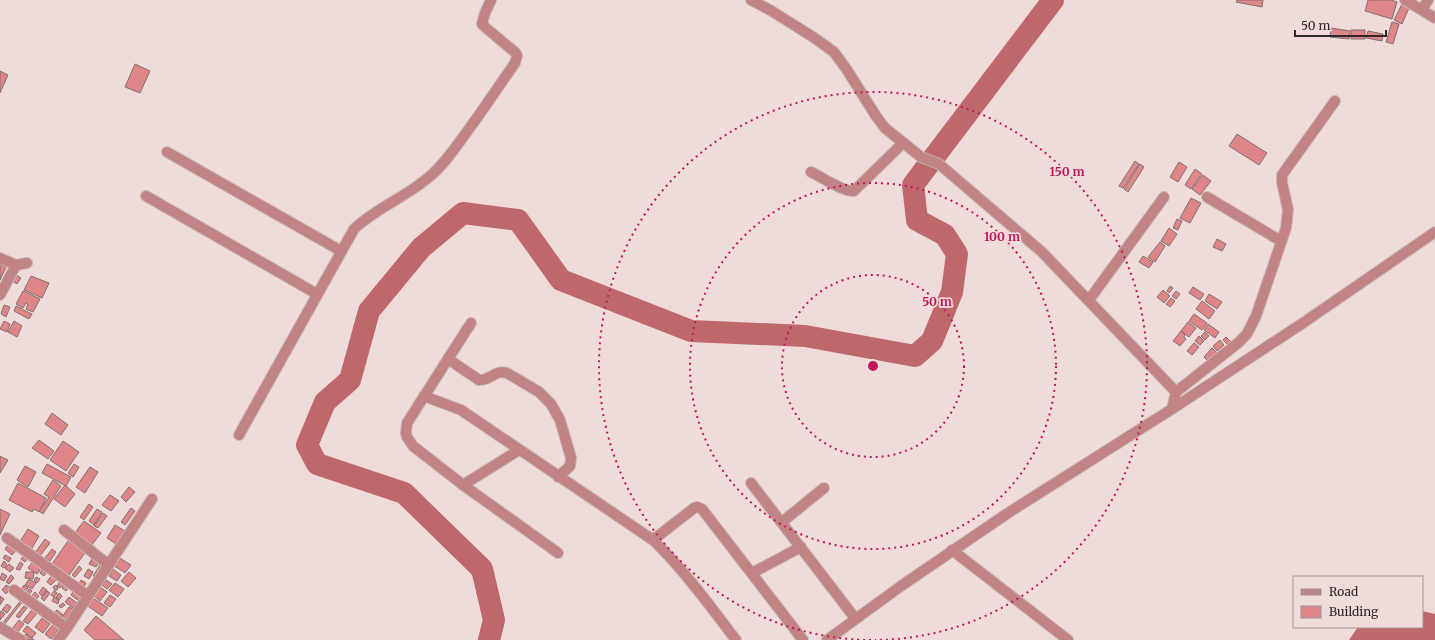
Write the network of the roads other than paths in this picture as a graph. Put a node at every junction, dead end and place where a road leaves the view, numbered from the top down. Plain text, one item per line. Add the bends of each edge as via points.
1 (491, 0) edge
2 (752, 0) edge
3 (1405, 0) edge
4 (1428, 0) edge
5 (764, 3) edge
6 (1422, 10) junction
7 (1435, 18) edge
8 (1334, 101) dead end
9 (903, 143) junction
10 (167, 152) dead end
11 (811, 172) dead end
12 (146, 196) dead end
13 (1207, 197) dead end
14 (1164, 198) dead end
15 (1435, 232) edge
16 (1281, 241) junction
17 (341, 251) junction
18 (0, 258) edge
19 (27, 263) dead end
20 (16, 265) junction
21 (317, 294) junction
22 (0, 295) edge
23 (1089, 300) junction
24 (471, 323) dead end
25 (448, 359) junction
26 (1176, 392) junction
27 (424, 396) junction
28 (1172, 409) junction
29 (239, 435) dead end
30 (519, 450) junction
31 (558, 476) junction
32 (751, 483) dead end
33 (463, 484) junction
34 (824, 488) dead end
35 (152, 499) dead end
36 (782, 522) junction
37 (64, 530) dead end
38 (7, 538) dead end
39 (653, 540) junction
40 (802, 548) junction
41 (952, 550) junction
42 (558, 553) dead end
43 (109, 564) junction
44 (752, 573) junction
45 (14, 590) dead end
46 (88, 596) junction
47 (855, 618) junction
48 (0, 627) edge
49 (67, 628) junction
50 (21, 640) edge
51 (58, 640) edge
52 (736, 640) edge
53 (803, 640) edge
54 (827, 640) edge
55 (1068, 640) edge

1 - 17 street via 482,24 516,53 515,63 437,170 418,186 359,224
2 - 5 street
3 - 6 street
4 - 6 street
5 - 9 street via 834,52 885,128
6 - 7 street
8 - 16 street via 1282,175 1288,210 1286,228
9 - 11 street via 854,191 842,188
9 - 23 street via 921,157 939,164 1042,252
10 - 17 street
12 - 21 street
13 - 16 street
14 - 23 street
15 - 28 street
16 - 26 street via 1256,316 1247,334
17 - 21 street
18 - 20 street
19 - 20 street
20 - 22 street
21 - 29 street
23 - 26 street
24 - 25 street
25 - 27 street
25 - 31 street via 479,380 499,371 507,372 545,398 560,420 571,458 570,466
26 - 28 street
27 - 30 street via 461,410
27 - 33 street via 407,423 407,437 413,446
28 - 41 street
30 - 31 street
30 - 33 street
31 - 39 street
32 - 36 street
33 - 42 street
34 - 36 street
35 - 43 street
36 - 40 street
37 - 43 street
38 - 46 street
39 - 44 street via 694,508 700,508
39 - 52 street via 667,553
40 - 44 street
40 - 47 street
41 - 47 street
41 - 55 street
43 - 46 street
44 - 53 street
45 - 49 street
46 - 49 street
47 - 54 street
48 - 50 street
49 - 51 street

